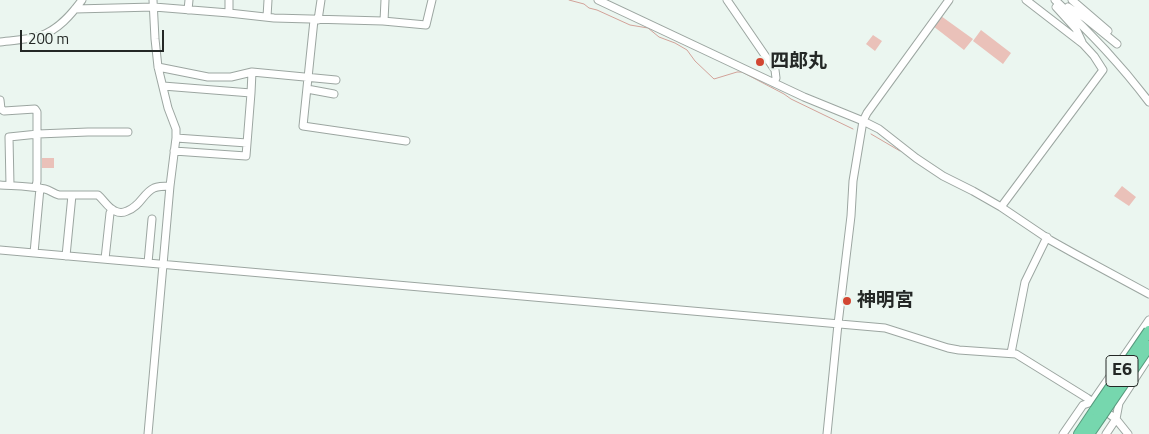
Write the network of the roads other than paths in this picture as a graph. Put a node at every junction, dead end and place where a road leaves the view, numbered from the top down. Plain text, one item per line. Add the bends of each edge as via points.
1 (82, 0) edge
2 (188, 0) edge
3 (230, 0) edge
4 (268, 0) edge
5 (321, 0) edge
6 (385, 0) edge
7 (432, 0) edge
8 (598, 0) edge
9 (727, 0) edge
10 (1026, 0) edge
11 (1055, 0) edge
12 (1061, 0) edge
13 (1072, 0) edge
14 (944, 1) edge
15 (153, 4) edge
16 (76, 9) junction
17 (188, 10) junction
18 (229, 13) junction
19 (267, 17) junction
20 (316, 20) junction
21 (384, 21) junction
22 (1107, 37) junction
23 (0, 42) edge
24 (1083, 44) junction
25 (1117, 44) dead end
26 (158, 67) junction
27 (252, 72) junction
28 (308, 77) junction
29 (336, 80) dead end
30 (774, 83) junction
31 (163, 86) junction
32 (307, 90) junction
33 (251, 93) junction
34 (334, 94) dead end
35 (0, 100) edge
36 (1149, 102) edge
37 (863, 121) junction
38 (128, 132) dead end
39 (38, 134) junction
40 (176, 138) junction
41 (406, 141) dead end
42 (247, 143) junction
43 (174, 151) junction
44 (0, 185) edge
45 (10, 185) junction
46 (170, 186) junction
47 (38, 188) junction
48 (72, 195) junction
49 (1001, 207) junction
50 (112, 209) junction
51 (152, 219) dead end
52 (1047, 237) junction
53 (0, 250) edge
54 (34, 253) junction
55 (66, 256) junction
56 (105, 259) junction
57 (148, 263) junction
58 (163, 264) junction
59 (1149, 294) edge
60 (1149, 320) edge
61 (838, 324) junction
62 (1149, 331) edge
63 (1149, 346) edge
64 (1011, 353) junction
65 (1149, 357) edge
66 (1097, 409) junction
67 (1116, 420) junction
68 (148, 434) edge
69 (827, 434) edge
70 (1063, 434) edge
71 (1079, 434) edge
72 (1089, 434) edge
73 (1106, 434) edge
74 (1128, 434) edge

1 - 16 street
2 - 17 street
3 - 18 street
4 - 19 street
5 - 20 street
6 - 21 street
7 - 21 street via 426,25
8 - 30 street
9 - 30 street via 775,70
10 - 24 street
11 - 24 street via 1053,4 1076,29
11 - 36 street via 1117,62
12 - 22 street
13 - 22 street via 1108,32
14 - 37 street
15 - 16 street
15 - 17 street
15 - 26 street
16 - 23 street via 50,32 39,37
17 - 18 street
18 - 19 street
19 - 20 street
20 - 21 street
20 - 28 street
22 - 25 street
24 - 49 street via 1103,70
26 - 27 street via 208,77 231,77
26 - 31 street
27 - 28 street
27 - 33 street
28 - 29 street
28 - 32 street
30 - 37 street
31 - 33 street
31 - 40 street
32 - 34 street
32 - 41 street via 302,126
33 - 42 street
35 - 39 street via 4,111 35,109
37 - 49 street via 943,176
37 - 61 street via 853,181
38 - 39 street
39 - 45 street via 9,137
39 - 47 street
40 - 42 street
40 - 43 street
42 - 43 street via 246,156
43 - 46 street
44 - 45 street
45 - 47 street
46 - 50 street via 149,191 134,209 120,213
46 - 58 street
47 - 48 street via 53,194
47 - 54 street
48 - 50 street via 98,195
48 - 55 street
49 - 52 street
50 - 56 street
51 - 57 street
52 - 59 street
52 - 64 street via 1026,282
53 - 54 street
54 - 55 street
55 - 56 street
56 - 57 street
57 - 58 street
58 - 61 street
58 - 68 street
60 - 66 street
61 - 64 street via 885,328 959,350
61 - 69 street
62 - 66 highway, E6, bridge
63 - 66 highway, E6, bridge
64 - 66 street
65 - 67 street via 1119,403
66 - 67 street
66 - 70 street via 1084,405
66 - 71 highway, E6
66 - 72 highway, E6
67 - 73 street
67 - 74 street

